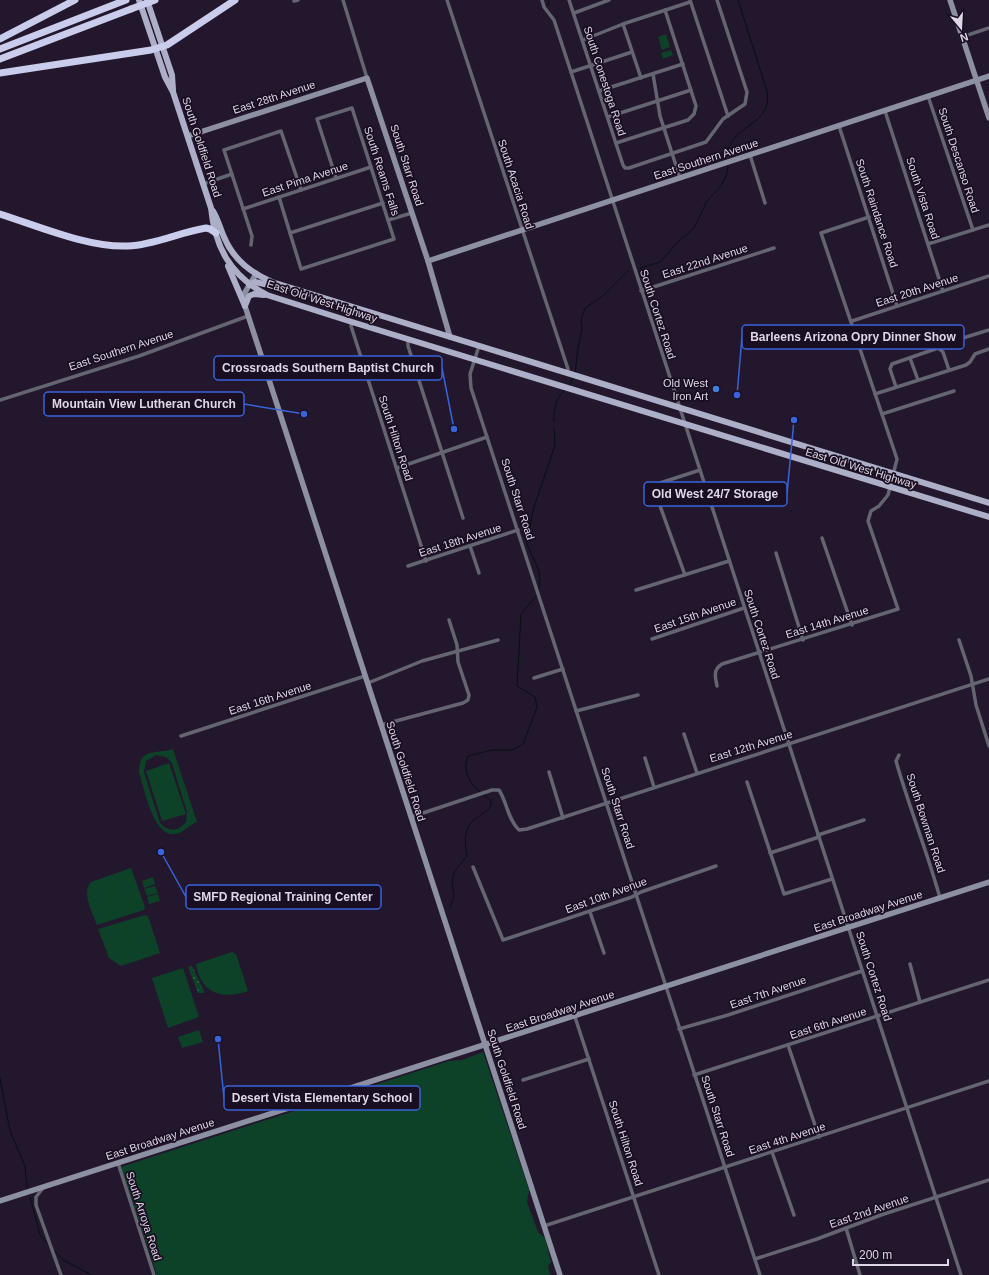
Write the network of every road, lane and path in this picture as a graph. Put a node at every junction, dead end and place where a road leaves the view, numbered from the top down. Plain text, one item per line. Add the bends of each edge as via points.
1 (75, 0) edge
2 (126, 0) edge
3 (140, 0) edge
4 (147, 0) edge
5 (155, 0) edge
6 (235, 0) edge
7 (342, 0) edge
8 (447, 0) edge
9 (542, 0) edge
10 (569, 0) edge
11 (609, 0) edge
12 (717, 0) edge
13 (950, 0) edge
14 (690, 1) edge
15 (665, 10) junction
16 (574, 13) junction
17 (623, 24) junction
18 (989, 28) edge
19 (962, 37) junction
20 (0, 39) edge
21 (582, 40) junction
22 (0, 48) edge
23 (159, 48) junction
24 (632, 52) junction
25 (0, 59) edge
26 (682, 64) junction
27 (591, 65) junction
28 (571, 72) junction
29 (0, 73) edge
30 (653, 74) junction
31 (989, 76) edge
32 (367, 78) junction
33 (641, 78) junction
34 (976, 80) junction
35 (691, 90) junction
36 (599, 91) junction
37 (928, 96) junction
38 (658, 101) junction
39 (885, 110) junction
40 (728, 116) junction
41 (608, 117) junction
42 (989, 118) edge
43 (839, 126) junction
44 (664, 128) junction
45 (188, 136) junction
46 (616, 144) junction
47 (672, 154) junction
48 (750, 155) junction
49 (371, 167) junction
50 (232, 174) junction
51 (336, 178) junction
52 (680, 178) junction
53 (203, 184) junction
54 (301, 190) junction
55 (279, 197) junction
56 (612, 201) junction
57 (383, 203) junction
58 (765, 203) dead end
59 (211, 208) junction
60 (243, 208) junction
61 (412, 213) junction
62 (0, 214) edge
63 (869, 217) junction
64 (388, 220) junction
65 (989, 225) edge
66 (522, 230) junction
67 (973, 230) junction
68 (290, 233) junction
69 (216, 234) junction
70 (928, 244) junction
71 (250, 245) dead end
72 (774, 248) dead end
73 (224, 255) junction
74 (428, 261) junction
75 (256, 274) junction
76 (989, 276) edge
77 (249, 284) junction
78 (299, 290) junction
79 (641, 291) junction
80 (943, 291) junction
81 (267, 295) junction
82 (245, 306) junction
83 (898, 306) junction
84 (248, 316) junction
85 (852, 321) junction
86 (352, 322) junction
87 (989, 330) edge
88 (450, 337) junction
89 (963, 338) dead end
90 (408, 339) junction
91 (479, 346) junction
92 (989, 349) edge
93 (910, 358) junction
94 (475, 359) junction
95 (413, 362) junction
96 (949, 370) junction
97 (572, 375) junction
98 (367, 377) junction
99 (918, 380) junction
100 (896, 387) junction
101 (954, 391) dead end
102 (875, 394) junction
103 (0, 400) edge
104 (680, 408) junction
105 (882, 414) junction
106 (685, 424) junction
107 (488, 438) junction
108 (443, 454) junction
109 (397, 468) junction
110 (700, 470) junction
111 (893, 474) junction
112 (888, 487) junction
113 (989, 503) edge
114 (989, 517) edge
115 (463, 518) dead end
116 (518, 530) junction
117 (822, 538) dead end
118 (470, 546) junction
119 (776, 553) dead end
120 (426, 561) junction
121 (729, 561) junction
122 (408, 566) dead end
123 (479, 574) dead end
124 (685, 575) junction
125 (636, 590) dead end
126 (744, 608) junction
127 (449, 620) dead end
128 (852, 625) junction
129 (652, 639) dead end
130 (498, 640) dead end
131 (803, 640) junction
132 (959, 640) dead end
133 (458, 652) junction
134 (759, 653) junction
135 (563, 669) junction
136 (365, 676) junction
137 (534, 678) dead end
138 (989, 679) edge
139 (368, 683) junction
140 (972, 684) junction
141 (717, 686) dead end
142 (638, 695) dead end
143 (576, 711) junction
144 (381, 725) junction
145 (684, 734) dead end
146 (181, 736) dead end
147 (789, 744) junction
148 (989, 746) edge
149 (899, 755) dead end
150 (645, 758) dead end
151 (550, 772) dead end
152 (696, 773) junction
153 (747, 782) dead end
154 (654, 787) junction
155 (606, 803) junction
156 (411, 817) junction
157 (563, 818) junction
158 (864, 820) dead end
159 (819, 836) junction
160 (770, 853) junction
161 (716, 866) dead end
162 (473, 867) dead end
163 (832, 879) junction
164 (989, 882) edge
165 (636, 895) junction
166 (940, 898) junction
167 (590, 912) junction
168 (849, 928) junction
169 (604, 953) dead end
170 (910, 964) dead end
171 (862, 971) junction
172 (989, 980) edge
173 (666, 987) junction
174 (920, 1002) junction
175 (877, 1016) junction
176 (575, 1017) junction
177 (679, 1029) junction
178 (485, 1045) junction
179 (788, 1045) junction
180 (589, 1059) junction
181 (694, 1075) junction
182 (523, 1080) dead end
183 (989, 1081) edge
184 (907, 1108) junction
185 (819, 1137) junction
186 (772, 1152) junction
187 (118, 1163) junction
188 (725, 1167) junction
189 (989, 1180) edge
190 (43, 1188) junction
191 (634, 1197) junction
192 (936, 1198) junction
193 (0, 1201) edge
194 (794, 1215) dead end
195 (544, 1226) junction
196 (846, 1228) junction
197 (755, 1259) junction
198 (60, 1275) edge
199 (154, 1275) edge
200 (560, 1275) edge
201 (659, 1275) edge
202 (760, 1275) edge
203 (860, 1275) edge
204 (961, 1275) edge

1 - 20 highway
2 - 22 highway
3 - 23 main road, South Goldfield Road
4 - 23 main road, South Goldfield Road
5 - 25 highway, bridge
6 - 23 highway
7 - 32 street, South Starr Road
8 - 66 street, South Acacia Road
9 - 28 street, South Cortez Road via 554,20
10 - 16 street, South Conestoga Road
11 - 16 street
12 - 40 street via 747,92 747,101
13 - 19 main road
14 - 15 street
14 - 40 street
15 - 17 street
15 - 26 street
16 - 21 street, South Conestoga Road
17 - 21 street
17 - 24 street
18 - 19 street
19 - 34 main road
21 - 27 street, South Conestoga Road
23 - 29 highway
23 - 45 main road, South Goldfield Road via 165,77 173,92
24 - 27 street
24 - 33 street
26 - 30 street
26 - 35 street
27 - 28 street
27 - 36 street, South Conestoga Road
28 - 56 street, South Cortez Road
30 - 33 street
30 - 38 street
31 - 34 main road, East Southern Avenue
32 - 45 main road, East 28th Avenue
32 - 61 main road, South Starr Road
33 - 36 street
34 - 37 main road, East Southern Avenue
34 - 42 main road
35 - 38 street
35 - 44 street via 696,106 694,114 688,120
36 - 41 street, South Conestoga Road
37 - 39 main road, East Southern Avenue
37 - 67 street, South Descanso Road
38 - 41 street
38 - 44 street
39 - 43 main road, East Southern Avenue
39 - 70 street, South Vista Road
40 - 47 street via 706,142
41 - 46 street, South Conestoga Road
43 - 48 main road, East Southern Avenue
43 - 63 street, South Raindance Road
44 - 46 street
44 - 47 street
45 - 53 main road, South Goldfield Road
46 - 47 street, South Conestoga Road via 625,168
47 - 52 street
48 - 52 main road, East Southern Avenue
48 - 58 street
49 - 51 street, East Pima Avenue
49 - 51 street, South Reams Falls via 352,108 317,119
49 - 57 street, South Reams Falls
50 - 53 street
50 - 54 street via 224,150 281,131
50 - 60 street
51 - 54 street, East Pima Avenue
52 - 56 main road, East Southern Avenue
53 - 59 main road, South Goldfield Road
54 - 55 street, East Pima Avenue
55 - 60 street, East Pima Avenue
55 - 68 street
56 - 66 main road, East Southern Avenue
56 - 79 street, South Cortez Road
57 - 64 street, South Reams Falls
57 - 68 street
59 - 69 main road, East Old West Highway
59 - 75 main road, East Old West Highway via 228,245 241,262
60 - 71 street via 252,236
61 - 64 street
61 - 74 main road, South Starr Road
62 - 69 highway via 91,242 118,246 157,242 206,228
63 - 83 street, South Raindance Road
63 - 85 street via 821,233
64 - 68 street, South Reams Falls via 394,239 301,269
65 - 67 street
66 - 74 main road, East Southern Avenue
66 - 97 street, South Acacia Road
67 - 70 street
69 - 73 main road, East Old West Highway
70 - 80 street, South Vista Road
72 - 79 street, East 22nd Avenue
73 - 77 main road, East Old West Highway via 235,271
73 - 82 main road
74 - 88 main road, South Starr Road
75 - 77 main road, South Goldfield Road
75 - 78 main road, East Old West Highway
76 - 80 street, East 20th Avenue
77 - 78 main road via 255,282
77 - 81 main road, East Old West Highway
77 - 82 main road, South Goldfield Road via 244,294
78 - 88 main road, East Old West Highway
79 - 104 street, South Cortez Road
80 - 83 street, East 20th Avenue
81 - 82 main road via 251,295
81 - 86 main road, East Old West Highway
82 - 84 main road, South Goldfield Road
83 - 85 street, East 20th Avenue
84 - 103 street, East Southern Avenue via 139,356
84 - 136 main road, South Goldfield Road
85 - 102 street
86 - 90 main road, East Old West Highway
86 - 98 street, South Hilton Road via 351,326
87 - 89 street
88 - 91 main road, East Old West Highway
90 - 94 main road, East Old West Highway
90 - 95 street
91 - 94 street, South Starr Road
91 - 97 main road, East Old West Highway
92 - 96 street via 976,354 966,365
93 - 96 street via 940,349
93 - 99 street
93 - 100 street via 892,364 890,369
94 - 106 main road, East Old West Highway
94 - 107 street, South Starr Road via 470,383
95 - 98 street
95 - 108 street
96 - 99 street
97 - 104 main road, East Old West Highway
98 - 109 street, South Hilton Road
99 - 100 street
100 - 102 street
101 - 105 street
102 - 105 street
104 - 106 street, South Cortez Road
104 - 111 main road, East Old West Highway
105 - 111 street via 897,459
106 - 110 street, South Cortez Road
106 - 112 main road, East Old West Highway
107 - 108 street
107 - 116 street, South Starr Road
108 - 109 street
108 - 115 street
109 - 120 street, South Hilton Road
110 - 121 street, South Cortez Road
110 - 124 street via 657,484 655,487
111 - 112 street
111 - 113 main road, East Old West Highway
112 - 114 main road, East Old West Highway
112 - 128 street, East 14th Avenue via 885,501 872,511 868,521 898,609
116 - 118 street, East 18th Avenue
116 - 135 street, South Starr Road
117 - 128 street
118 - 120 street, East 18th Avenue
118 - 123 street
119 - 131 street
120 - 122 street, East 18th Avenue
121 - 124 street
121 - 126 street, South Cortez Road
124 - 125 street
126 - 129 street, East 15th Avenue
126 - 134 street, South Cortez Road
127 - 133 street
128 - 131 street, East 14th Avenue
130 - 133 street
131 - 134 street, East 14th Avenue
132 - 140 street
133 - 139 street via 422,662
133 - 144 street via 458,662 469,695 468,700
134 - 141 street, East 14th Avenue via 716,668 714,673
134 - 147 street, South Cortez Road
135 - 137 street
135 - 143 street, South Starr Road
136 - 139 main road, South Goldfield Road
136 - 146 street, East 16th Avenue
138 - 140 street, East 12th Avenue
139 - 144 main road, South Goldfield Road
140 - 147 street, East 12th Avenue
140 - 148 street
142 - 143 street
143 - 155 street, South Starr Road
144 - 156 main road, South Goldfield Road
145 - 152 street
147 - 152 street, East 12th Avenue
147 - 159 street, South Cortez Road
149 - 166 street, South Bowman Road via 896,761
150 - 154 street
151 - 157 street
152 - 154 street, East 12th Avenue
153 - 160 street
154 - 155 street, East 12th Avenue
155 - 157 street, East 12th Avenue
155 - 165 street, South Starr Road
156 - 157 street, East 12th Avenue via 492,790 499,790 514,825 519,830
156 - 178 main road, South Goldfield Road
158 - 159 street
159 - 160 street
159 - 163 street, South Cortez Road
160 - 163 street via 784,894
161 - 165 street, East 10th Avenue
162 - 167 street, East 10th Avenue via 503,940
163 - 168 street, South Cortez Road
164 - 166 main road, East Broadway Avenue
165 - 167 street, East 10th Avenue
165 - 173 street, South Starr Road
166 - 168 main road, East Broadway Avenue
167 - 169 street
168 - 171 street, South Cortez Road
168 - 173 main road, East Broadway Avenue
170 - 174 street
171 - 175 street, South Cortez Road
171 - 177 street, East 7th Avenue
172 - 174 street, East 6th Avenue
173 - 176 main road, East Broadway Avenue
173 - 177 street, South Starr Road
174 - 175 street, East 6th Avenue
175 - 179 street, East 6th Avenue
175 - 184 street, South Cortez Road
176 - 178 main road, East Broadway Avenue
176 - 180 street, South Hilton Road
177 - 181 street, South Starr Road
178 - 187 main road, East Broadway Avenue
178 - 195 main road, South Goldfield Road
179 - 181 street, East 6th Avenue
179 - 185 street
180 - 182 street
180 - 191 street, South Hilton Road
181 - 188 street, South Starr Road
183 - 184 street, East 4th Avenue
184 - 185 street, East 4th Avenue
184 - 192 street, South Cortez Road
185 - 186 street, East 4th Avenue
186 - 188 street, East 4th Avenue
186 - 194 street
187 - 190 main road, East Broadway Avenue
187 - 199 street, South Arroya Road
188 - 191 street, East 4th Avenue
188 - 197 street, South Starr Road
189 - 192 street, East 2nd Avenue
190 - 193 main road, East Broadway Avenue
190 - 198 street via 36,1197 36,1205
191 - 195 street, East 4th Avenue
191 - 201 street, South Hilton Road
192 - 196 street, East 2nd Avenue
192 - 204 street, South Cortez Road
195 - 200 main road, South Goldfield Road
196 - 197 street, East 2nd Avenue
196 - 203 street
197 - 202 street, South Starr Road

